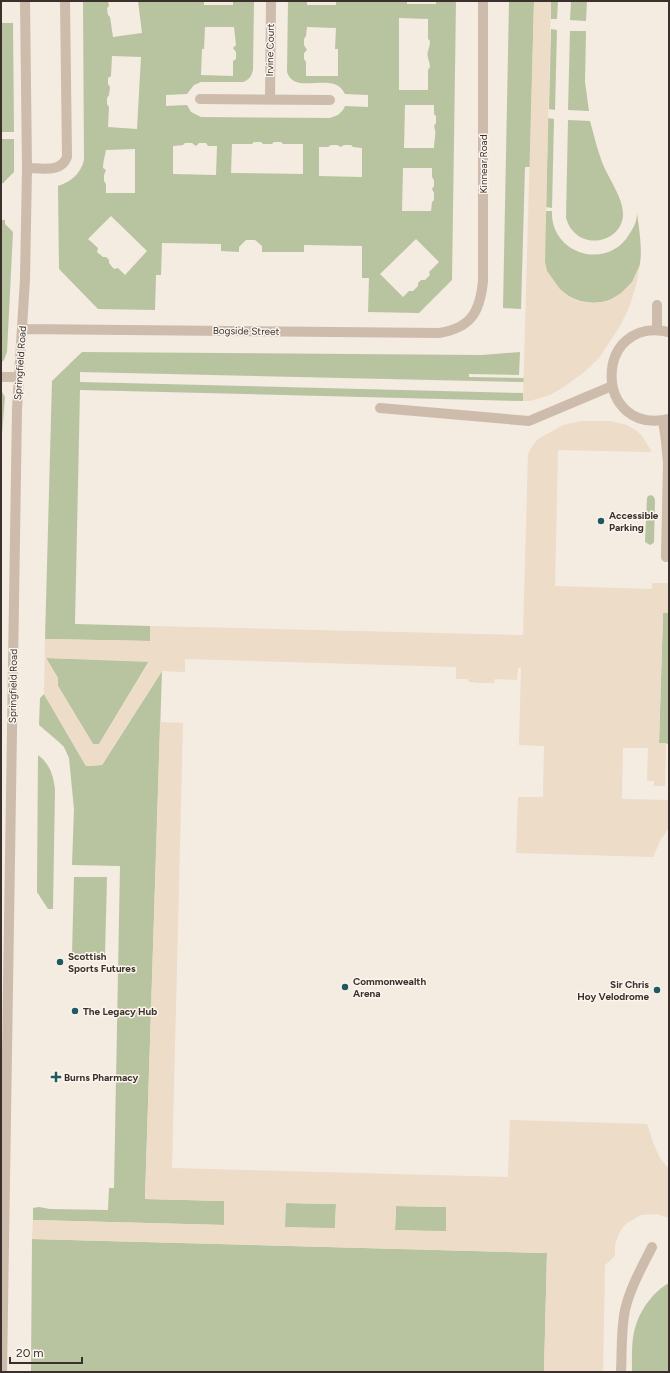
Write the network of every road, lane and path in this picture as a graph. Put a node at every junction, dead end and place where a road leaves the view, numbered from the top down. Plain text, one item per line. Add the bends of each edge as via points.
1 (25, 1) edge
2 (65, 1) edge
3 (271, 1) edge
4 (483, 1) edge
5 (200, 99) dead end
6 (270, 100) junction
7 (330, 100) dead end
8 (27, 168) junction
9 (657, 305) dead end
10 (467, 322) joint
11 (22, 329) junction
12 (657, 330) junction
13 (669, 332) edge
14 (1, 376) edge
15 (19, 377) junction
16 (612, 386) junction
17 (380, 408) dead end
18 (666, 419) edge
19 (666, 557) dead end
20 (5, 916) edge
21 (652, 1247) dead end
22 (2, 1372) edge
23 (621, 1372) edge

1 - 8 street, Springfield Road
2 - 8 street via 67,157 62,166 57,168
3 - 6 street, Irvine Court
4 - 10 street, Kinnear Road via 483,281 478,307
5 - 6 street
6 - 7 street
8 - 11 street, Springfield Road
9 - 12 street
10 - 11 street, Bogside Street via 458,328 439,333
11 - 15 street, Springfield Road
12 - 13 street
12 - 16 street via 636,335 622,346 612,362
14 - 15 street
15 - 20 street, Springfield Road
16 - 17 street via 529,421
16 - 18 street via 618,400 632,414 651,420
18 - 19 street
20 - 22 street, Springfield Road
21 - 23 street via 634,1283 625,1309

